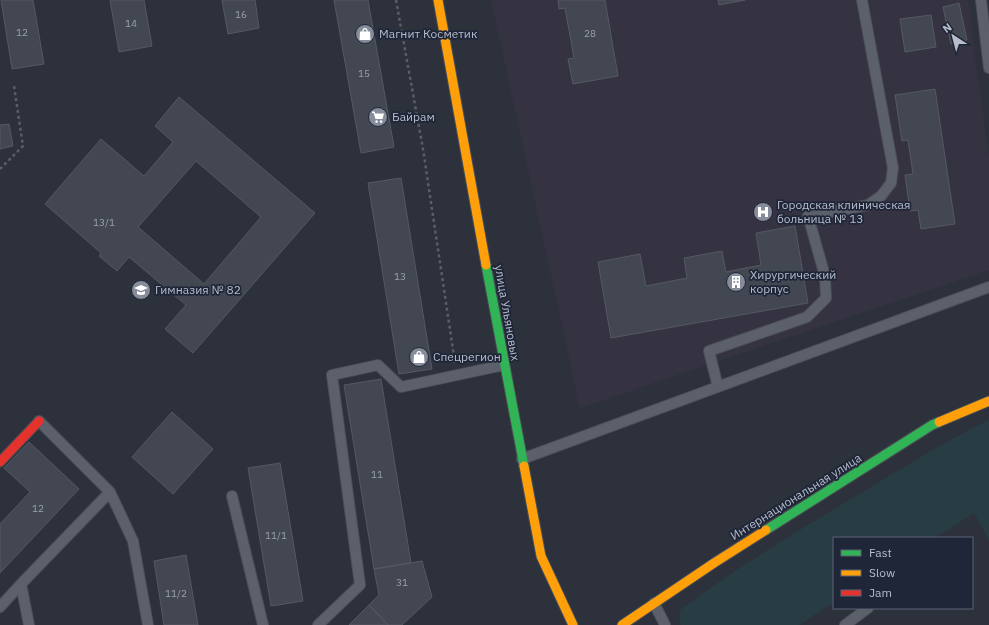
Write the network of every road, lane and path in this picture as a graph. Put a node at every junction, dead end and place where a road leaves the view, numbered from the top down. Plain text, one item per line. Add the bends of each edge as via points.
1 (396, 0) edge
2 (438, 0) edge
3 (862, 0) edge
4 (981, 0) edge
5 (989, 68) edge
6 (14, 86) dead end
7 (0, 169) edge
8 (989, 287) edge
9 (504, 366) junction
10 (457, 375) junction
11 (718, 387) junction
12 (989, 401) edge
13 (39, 421) joint
14 (522, 459) junction
15 (0, 462) edge
16 (110, 492) junction
17 (232, 496) dead end
18 (21, 584) junction
19 (654, 603) junction
20 (0, 607) edge
21 (867, 609) edge
22 (29, 625) edge
23 (148, 625) edge
24 (263, 625) edge
25 (318, 625) edge
26 (573, 625) edge
27 (622, 625) edge
28 (665, 625) edge
29 (845, 625) edge

1 - 10 path via 423,149
2 - 9 main road, улица Ульяновых
3 - 11 lane via 893,168 891,182 881,196 868,205 808,216 825,276 826,298 807,317 709,351
4 - 5 lane
6 - 7 path via 23,146
8 - 11 lane
9 - 10 lane
9 - 14 main road, улица Ульяновых
10 - 25 lane via 401,387 378,365 332,375 360,584
11 - 14 lane
12 - 19 main road, Интернациональная улица via 932,425 714,562
13 - 15 main road
13 - 16 lane
14 - 26 main road, улица Ульяновых via 542,556
16 - 18 lane
16 - 23 lane via 133,541
17 - 24 lane
18 - 20 lane
18 - 22 lane
19 - 27 main road, Интернациональная улица
19 - 28 lane
21 - 29 lane

